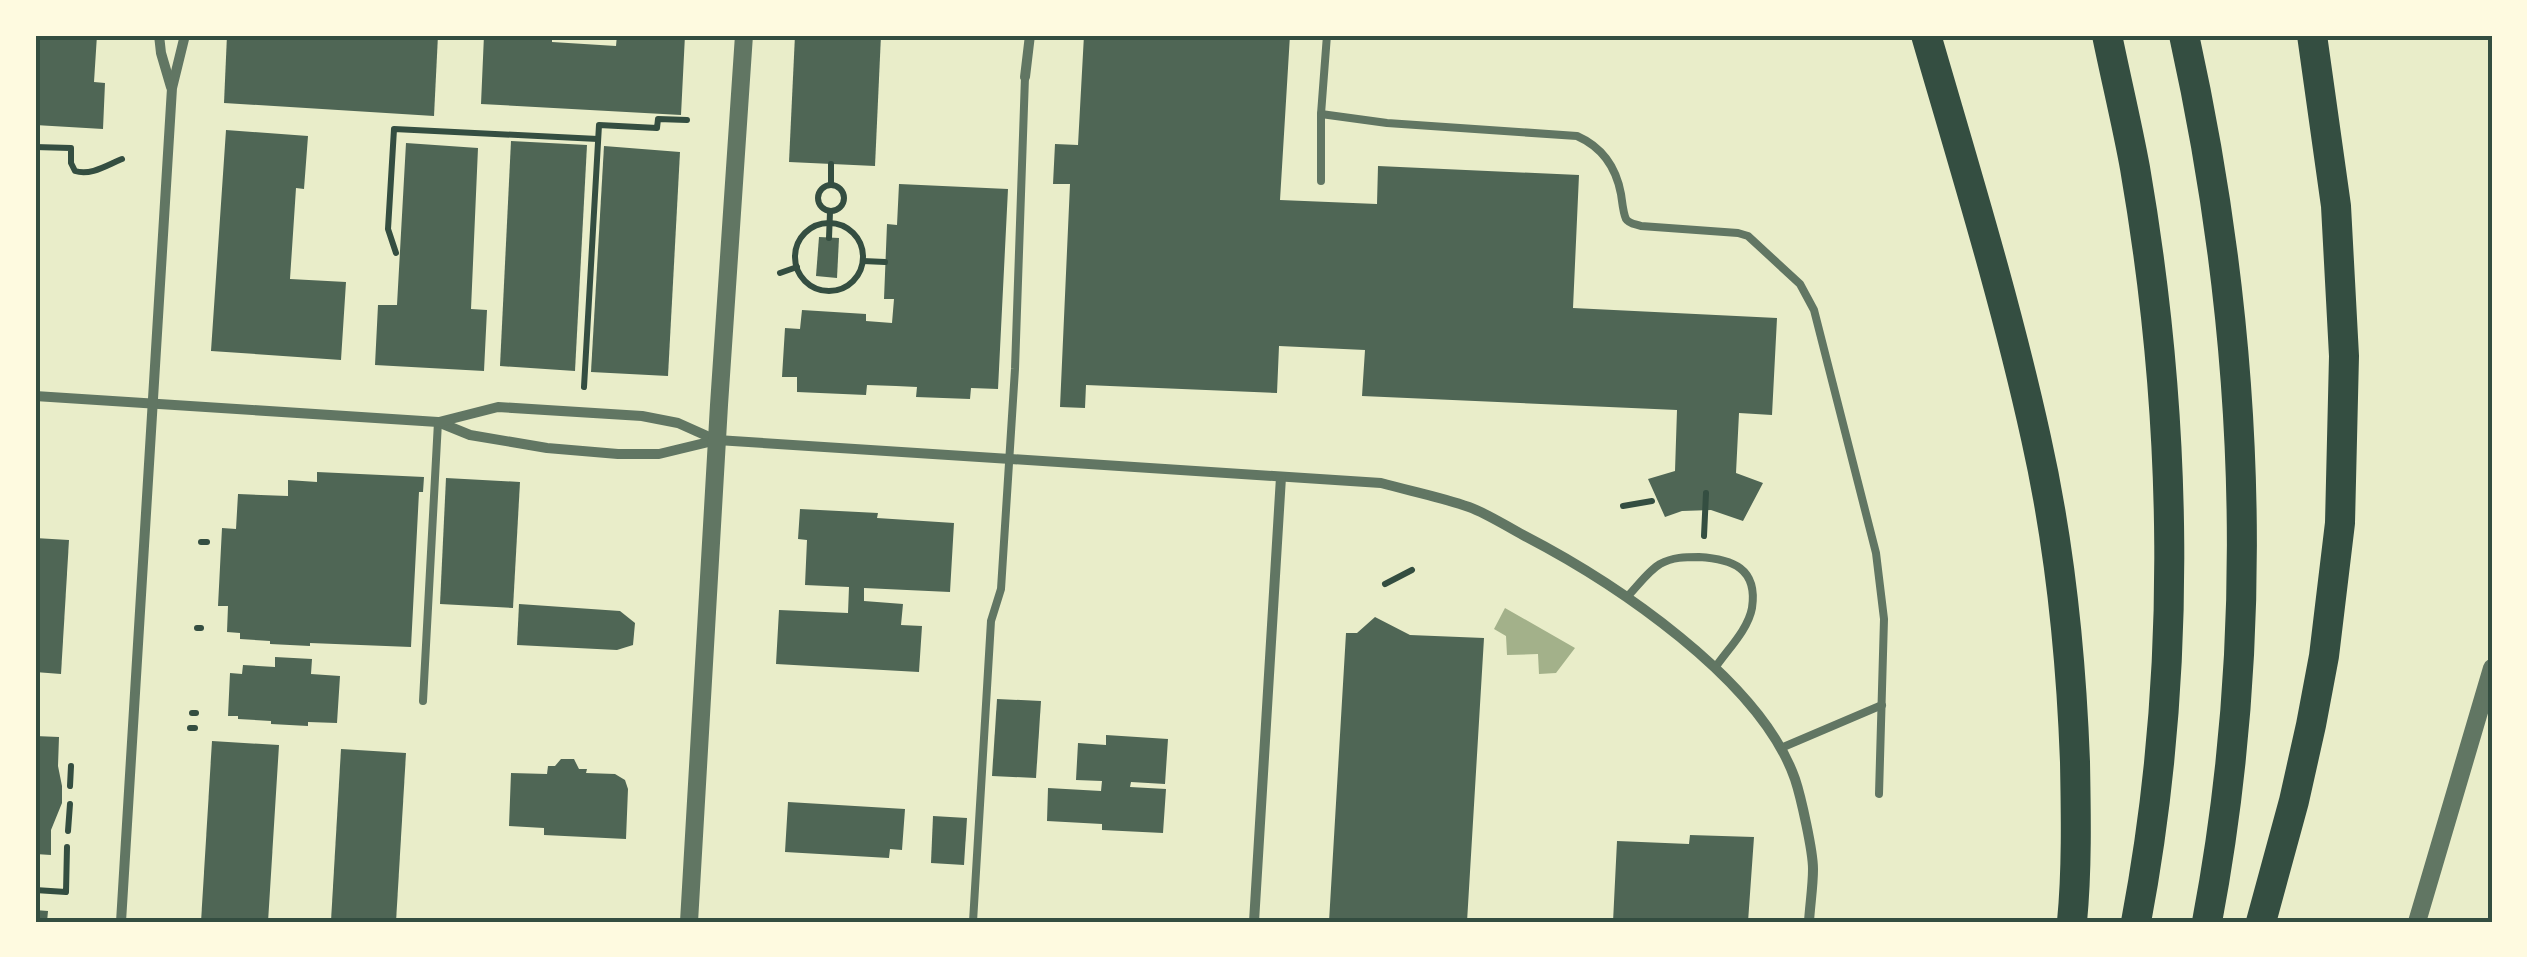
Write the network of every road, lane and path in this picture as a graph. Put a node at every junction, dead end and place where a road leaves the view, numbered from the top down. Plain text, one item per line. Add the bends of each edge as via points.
1 (159, 35) edge
2 (185, 35) edge
3 (744, 35) edge
4 (1030, 35) edge
5 (1326, 35) edge
6 (1926, 35) edge
7 (2107, 35) edge
8 (2184, 35) edge
9 (2312, 35) edge
10 (1025, 77) joint
11 (172, 88) junction
12 (1321, 114) junction
13 (688, 120) dead end
14 (598, 140) junction
15 (35, 147) edge
16 (122, 159) dead end
17 (832, 164) dead end
18 (1321, 181) dead end
19 (831, 184) junction
20 (830, 212) junction
21 (829, 223) junction
22 (829, 238) dead end
23 (396, 254) dead end
24 (862, 261) junction
25 (885, 262) dead end
26 (797, 267) junction
27 (780, 272) dead end
28 (828, 277) dead end
29 (827, 291) junction
30 (584, 387) dead end
31 (35, 396) edge
32 (153, 402) junction
33 (438, 422) junction
34 (717, 440) junction
35 (1008, 459) junction
36 (1281, 477) junction
37 (1706, 493) dead end
38 (1652, 501) dead end
39 (1623, 506) dead end
40 (1703, 558) junction
41 (1412, 570) dead end
42 (1385, 584) dead end
43 (1626, 597) junction
44 (1715, 668) junction
45 (2492, 668) edge
46 (423, 701) dead end
47 (1882, 705) junction
48 (1781, 748) junction
49 (71, 766) dead end
50 (70, 786) dead end
51 (1879, 794) dead end
52 (70, 804) dead end
53 (68, 831) dead end
54 (68, 847) dead end
55 (35, 890) edge
56 (121, 922) edge
57 (689, 922) edge
58 (973, 922) edge
59 (1254, 922) edge
60 (1809, 922) edge
61 (2072, 922) edge
62 (2136, 922) edge
63 (2207, 922) edge
64 (2261, 922) edge
65 (2417, 922) edge

1 - 11 street
2 - 11 street
3 - 34 street
4 - 10 street
5 - 12 lane
6 - 61 highway via 2037,440 2058,565 2072,678
7 - 62 highway via 2149,266 2170,557 2162,734
8 - 63 highway via 2235,352 2243,521 2236,692
9 - 64 highway via 2337,225 2344,356 2340,522 2314,708
10 - 35 lane
11 - 32 street
12 - 18 lane
12 - 47 lane via 1578,136 1604,154 1630,223 1748,236 1800,284 1814,310 1876,554 1884,619
13 - 14 path via 658,119 658,128 599,124
14 - 23 path via 394,129 388,229
14 - 30 path
15 - 16 path via 72,148 71,163 82,173
17 - 19 path
19 - 20 path via 817,197
19 - 20 path via 845,198
20 - 21 path
21 - 22 path
21 - 24 path via 854,236
21 - 26 path via 802,236
24 - 25 path
24 - 29 path via 850,284
26 - 27 path
26 - 29 path via 808,284
28 - 29 path
31 - 32 street
32 - 33 street
32 - 56 street
33 - 34 street via 470,435 618,454 659,454
33 - 34 street via 498,407 642,416
33 - 46 lane
34 - 35 street
34 - 57 street
35 - 36 street
35 - 58 lane
36 - 43 street via 1381,483 1471,507
36 - 59 street
37 - 40 path
38 - 39 path
40 - 43 lane via 1679,556 1658,564
40 - 44 lane via 1740,565 1753,592 1748,621
41 - 42 path
43 - 44 street
44 - 48 street
45 - 65 street
47 - 48 lane
47 - 51 lane
48 - 60 street via 1796,781 1813,866
49 - 50 path
52 - 53 path
54 - 55 path via 66,892

